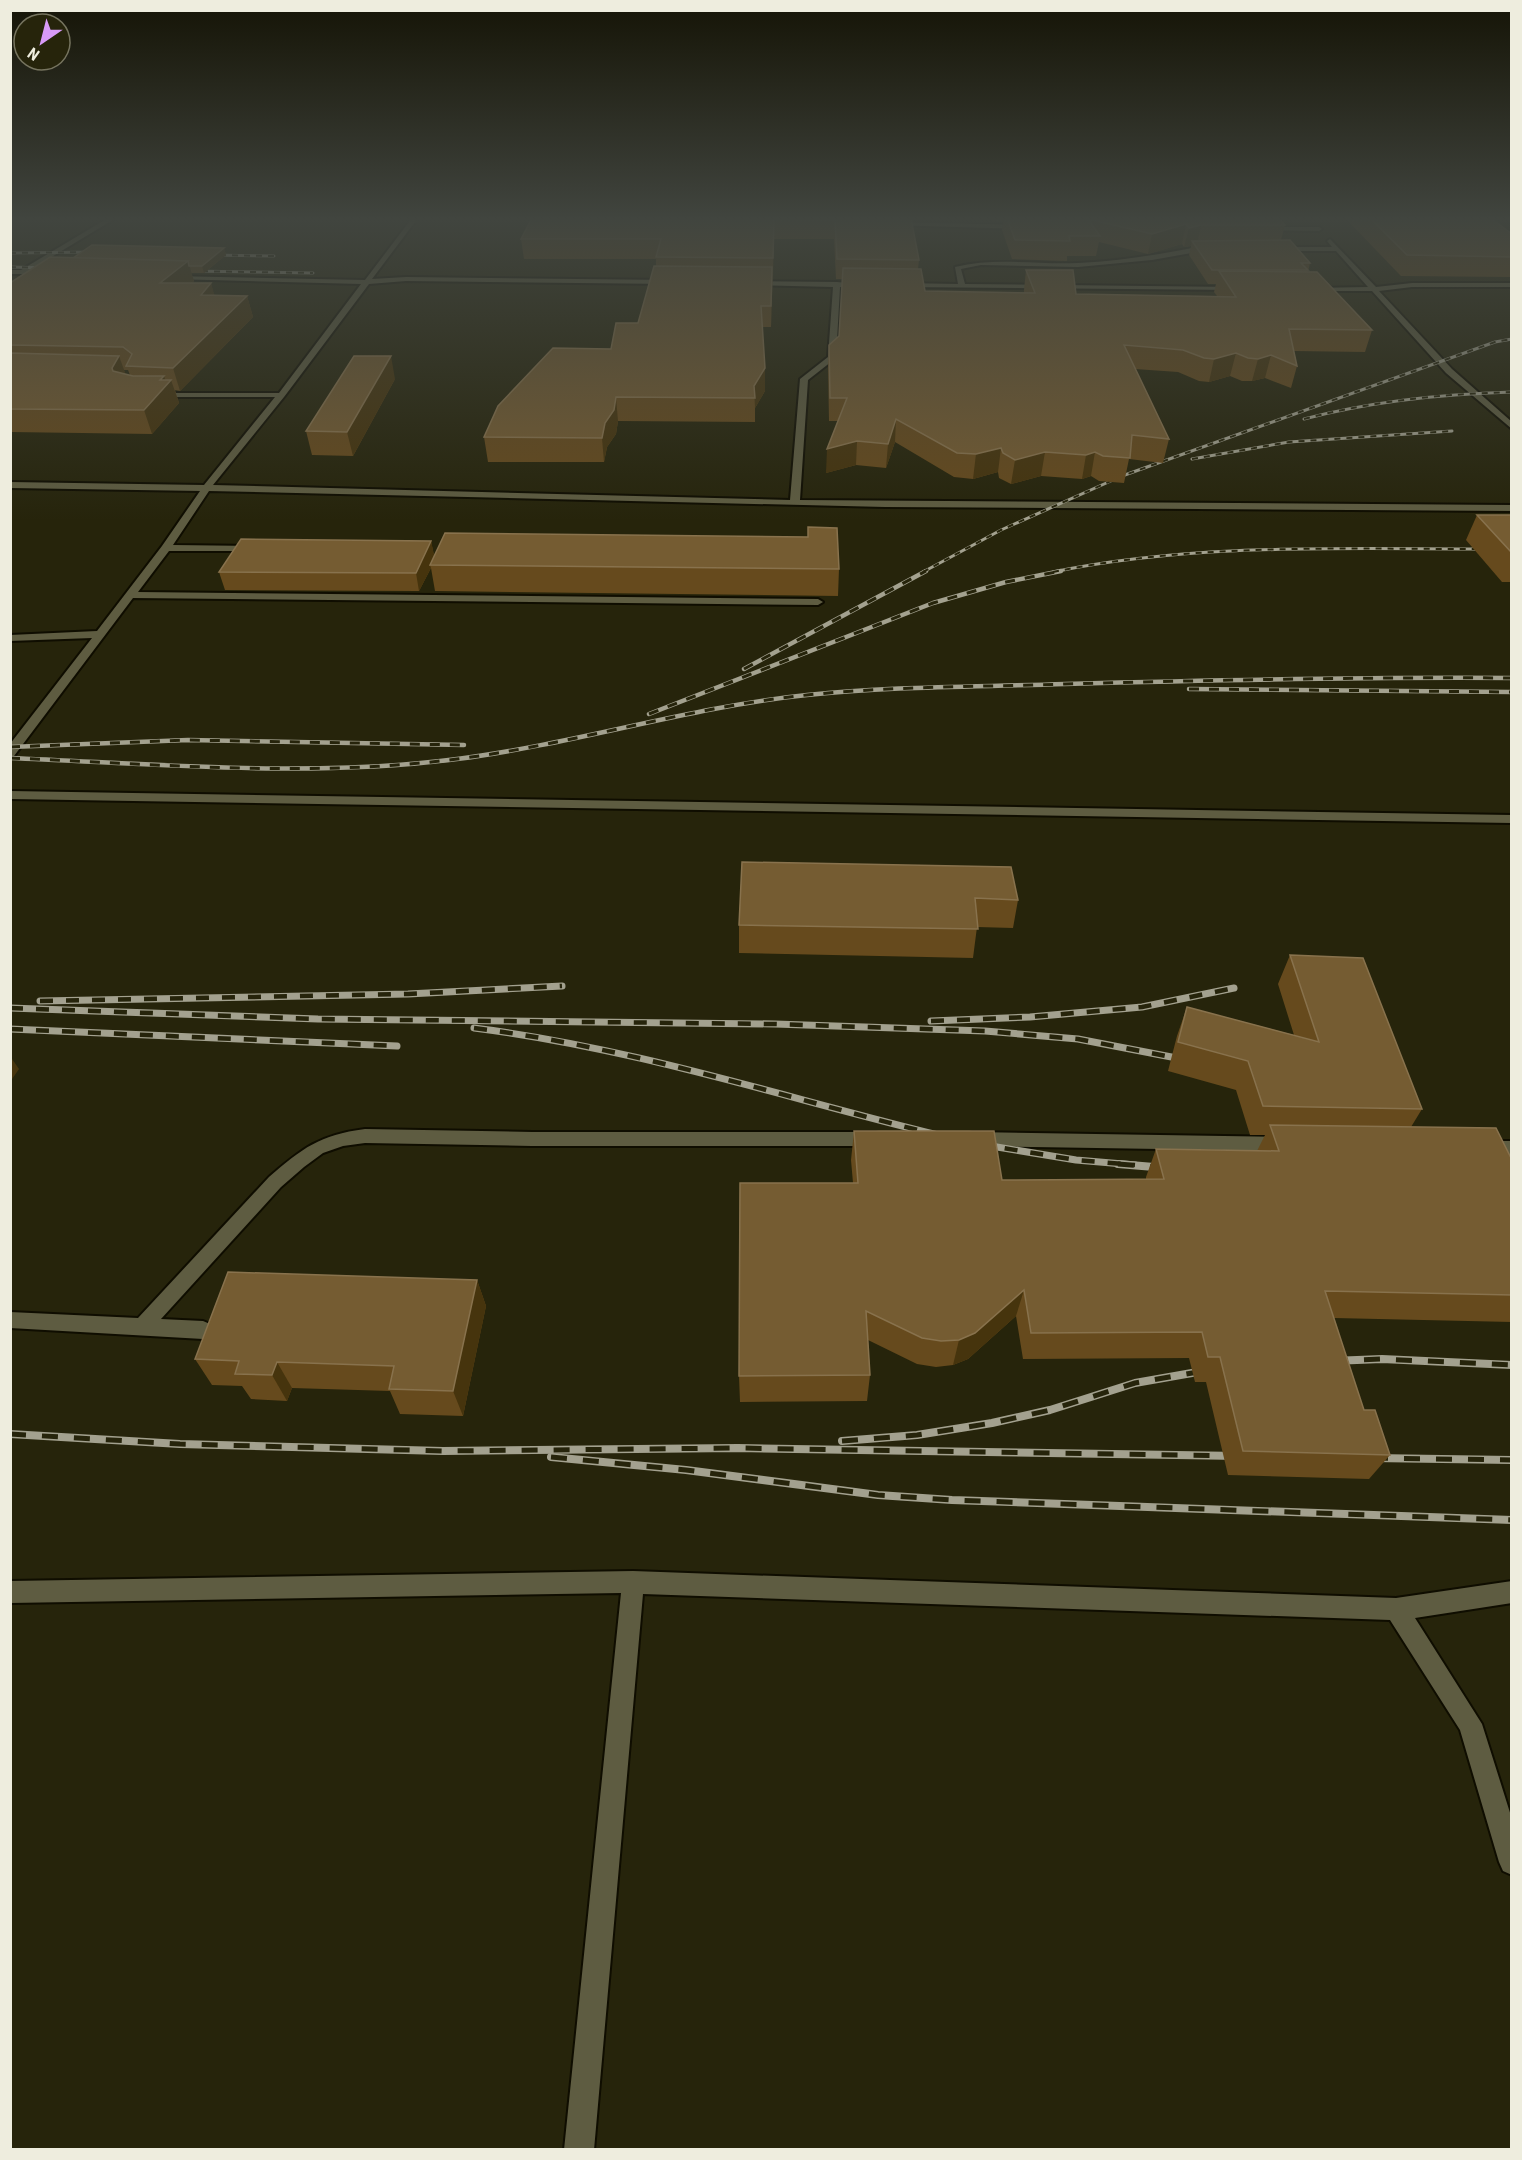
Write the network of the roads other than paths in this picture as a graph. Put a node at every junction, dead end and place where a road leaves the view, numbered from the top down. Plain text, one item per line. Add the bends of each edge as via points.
1 (338, 319) edge
2 (835, 319) edge
3 (1403, 319) edge
4 (281, 395) junction
5 (141, 396) edge
6 (1500, 414) junction
7 (1512, 415) edge
8 (1512, 426) edge
9 (10, 485) edge
10 (207, 487) junction
11 (795, 503) junction
12 (1512, 507) edge
13 (166, 548) junction
14 (271, 549) edge
15 (131, 595) junction
16 (818, 602) dead end
17 (102, 634) junction
18 (10, 638) edge
19 (10, 753) edge
20 (10, 795) edge
21 (1512, 819) edge
22 (896, 1139) edge
23 (954, 1139) edge
24 (1298, 1145) edge
25 (1464, 1147) edge
26 (1512, 1148) edge
27 (10, 1320) edge
28 (141, 1328) junction
29 (203, 1330) edge
30 (633, 1582) junction
31 (10, 1592) edge
32 (1512, 1592) edge
33 (1396, 1609) junction
34 (1512, 1862) edge
35 (579, 2150) edge

1 - 4 lane
2 - 11 lane via 832,358 804,379
3 - 6 lane via 1449,371
4 - 5 lane
4 - 10 lane
6 - 7 lane
6 - 8 lane
9 - 10 lane
10 - 11 lane
10 - 13 lane
11 - 12 lane
13 - 14 lane
13 - 15 lane
15 - 16 lane via 427,593
15 - 17 lane
17 - 18 lane
17 - 19 lane
20 - 21 lane
22 - 28 lane via 342,1139 317,1148 275,1182
23 - 24 lane
25 - 26 lane
27 - 28 lane
28 - 29 lane
30 - 31 lane
30 - 33 lane
30 - 35 lane
32 - 33 lane
33 - 34 lane via 1470,1724

